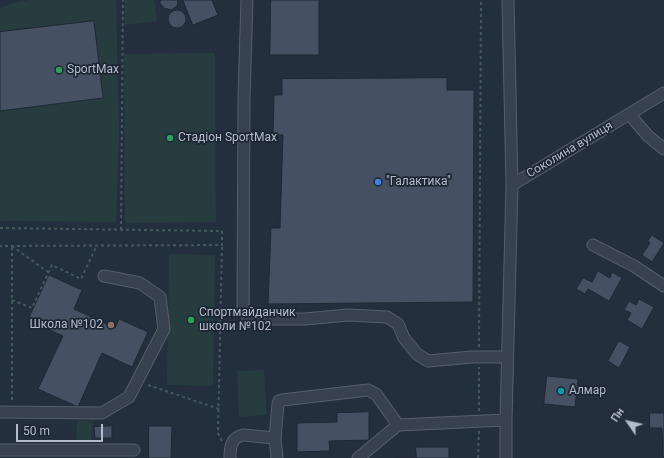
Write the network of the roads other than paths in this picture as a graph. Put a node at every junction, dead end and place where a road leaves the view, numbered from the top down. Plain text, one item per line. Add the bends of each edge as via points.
1 (247, 0) edge
2 (508, 0) edge
3 (664, 93) edge
4 (629, 114) junction
5 (664, 149) edge
6 (512, 185) junction
7 (593, 245) dead end
8 (104, 276) dead end
9 (664, 286) edge
10 (507, 357) junction
11 (0, 412) edge
12 (506, 420) junction
13 (398, 425) junction
14 (275, 438) junction
15 (0, 450) edge
16 (134, 450) dead end
17 (230, 458) edge
18 (276, 458) edge
19 (358, 458) edge
20 (506, 458) edge

1 - 10 street via 243,310 247,316 251,319 387,317 398,324 404,338 428,361
2 - 6 street
3 - 4 street, Соколина вулиця
4 - 5 street via 648,136
4 - 6 street, Соколина вулиця
6 - 10 street
7 - 9 street via 634,266
8 - 11 street via 140,283 160,297 164,329 129,397 102,413
10 - 12 street
12 - 13 street
12 - 20 street
13 - 14 street via 376,394 368,390 279,401
13 - 19 street
14 - 17 street via 238,437 230,445
14 - 18 street
15 - 16 street

